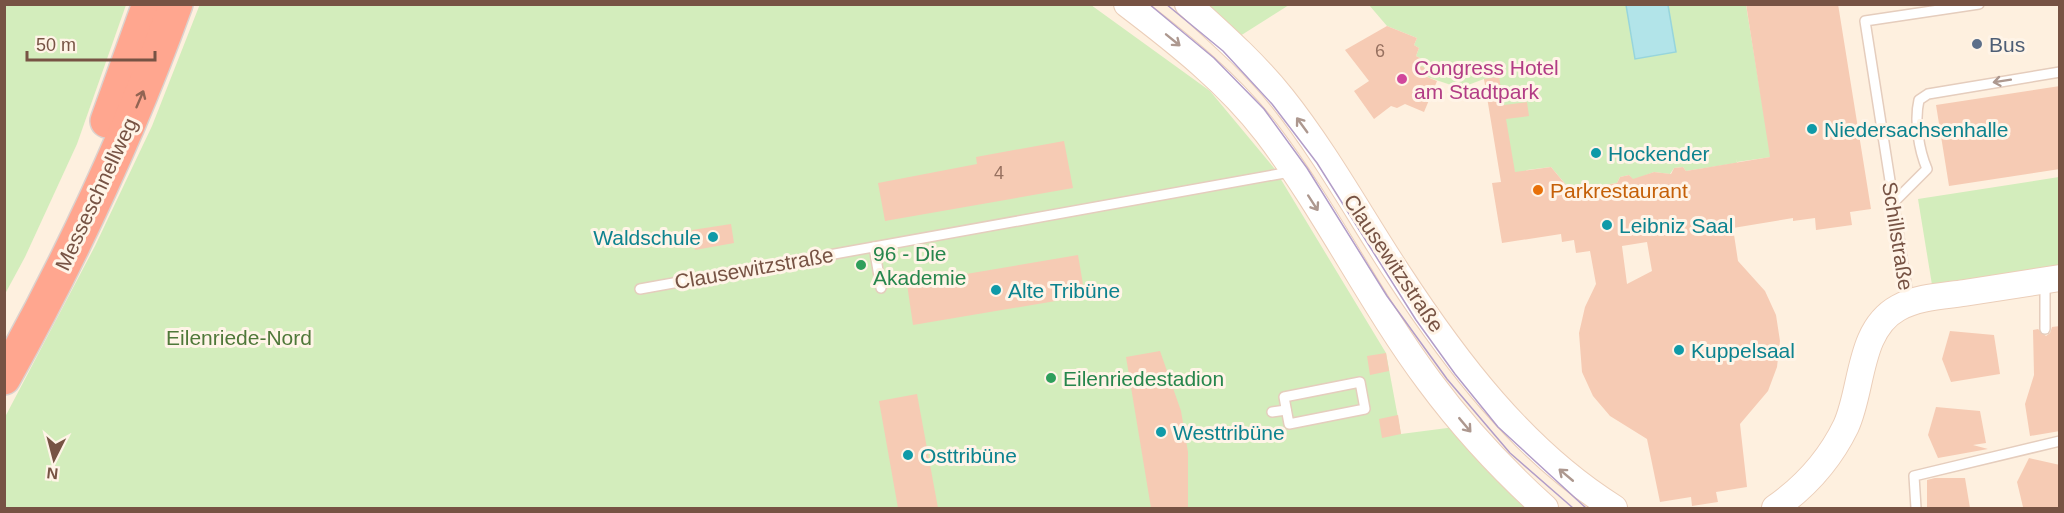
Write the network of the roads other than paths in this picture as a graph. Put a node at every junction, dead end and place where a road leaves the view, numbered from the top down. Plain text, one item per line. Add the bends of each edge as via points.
1 (149, 4) edge
2 (176, 4) edge
3 (1127, 4) edge
4 (1188, 4) edge
5 (1979, 4) edge
6 (2060, 72) edge
7 (1293, 171) junction
8 (1893, 203) junction
9 (874, 247) junction
10 (2052, 279) edge
11 (881, 288) dead end
12 (640, 289) dead end
13 (1909, 303) junction
14 (2045, 329) dead end
15 (4, 337) edge
16 (4, 378) edge
17 (1286, 410) junction
18 (1272, 412) dead end
19 (2060, 441) edge
20 (1797, 498) edge
21 (1545, 508) edge
22 (1614, 508) edge
23 (1775, 508) edge
24 (1916, 508) edge

1 - 15 highway, Messeschnellweg via 90,168 38,277
16 -> 2 highway, Messeschnellweg via 55,285 107,176
3 -> 7 street, Clausewitzstraße via 1225,87 1267,132
22 -> 4 street, Clausewitzstraße via 1562,472 1506,417 1426,314 1282,98 1241,52
5 - 8 lane, Schillstraße via 1865,21
6 -> 8 lane via 1928,93 1918,100 1916,112 1927,169
7 - 9 lane, Clausewitzstraße
7 -> 21 street, Clausewitzstraße via 1428,380 1498,462
8 - 13 lane, Schillstraße
9 - 11 lane
9 - 12 lane, Clausewitzstraße
10 - 13 street
10 - 14 lane
13 - 20 street, Schillstraße via 1885,317 1874,333 1846,426
17 - 17 lane via 1284,397 1360,382 1365,409 1289,424
17 - 18 lane
19 - 24 lane via 1914,476
20 - 23 street, Schillstraße

